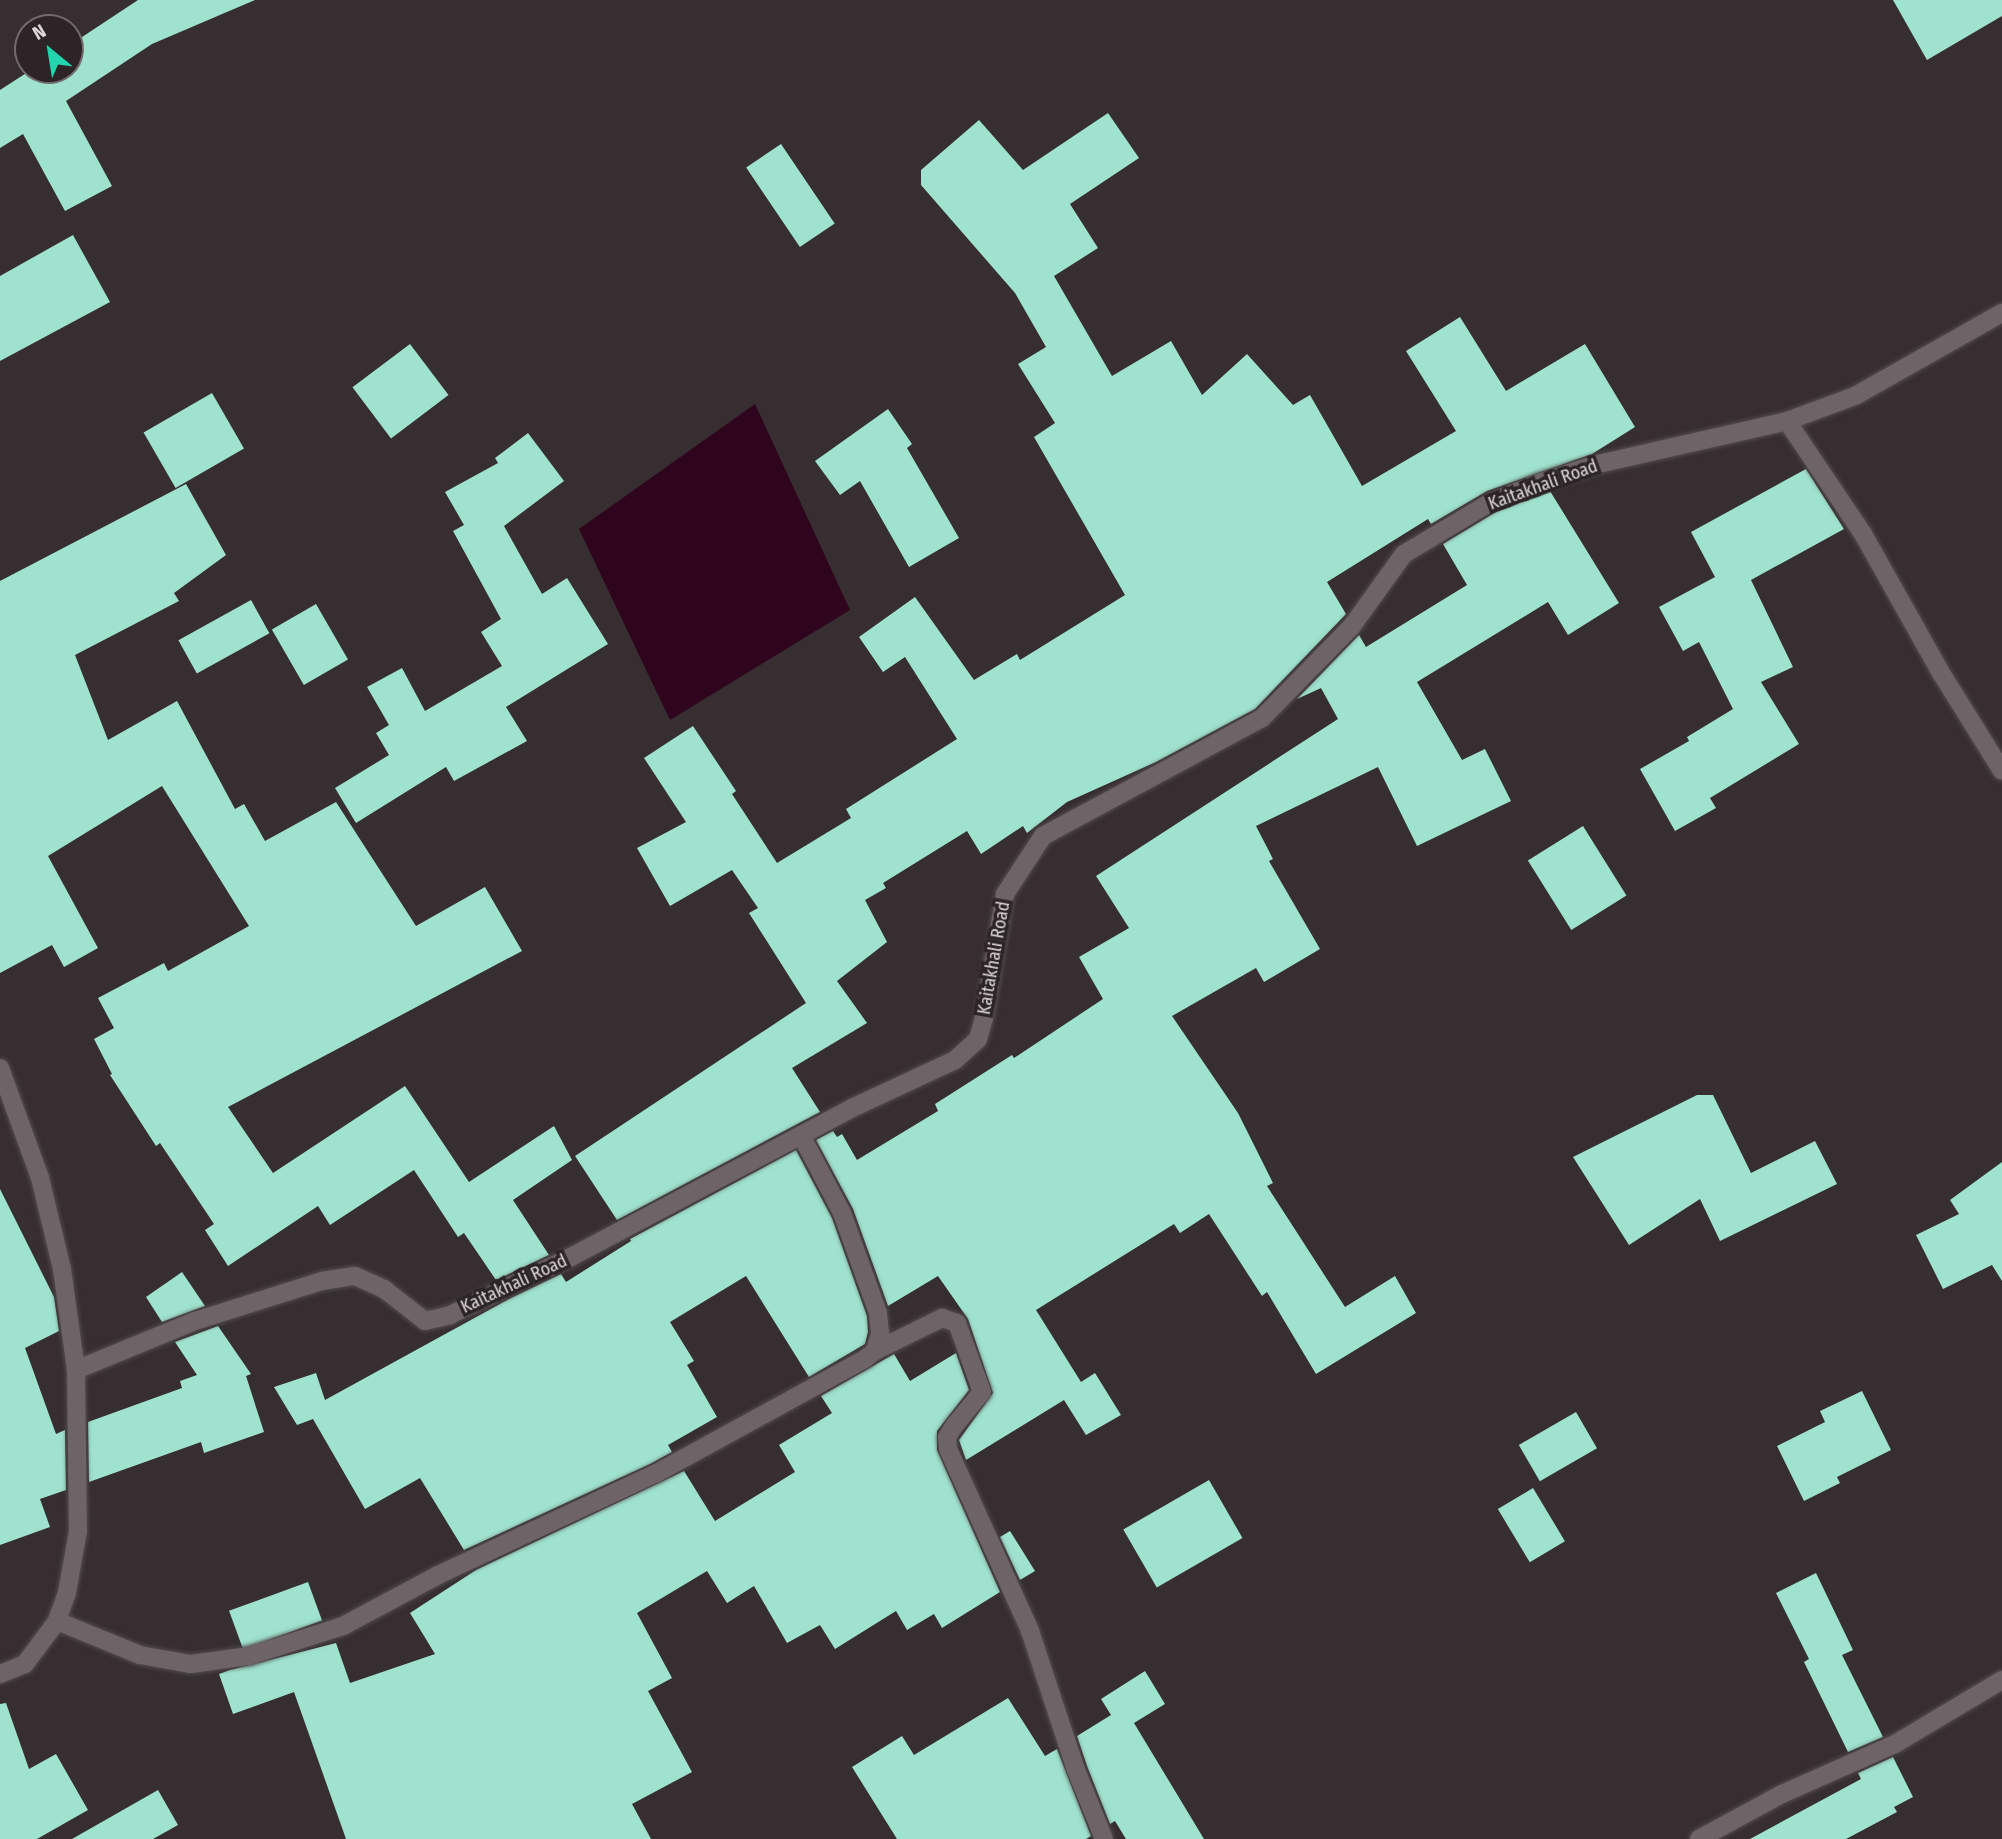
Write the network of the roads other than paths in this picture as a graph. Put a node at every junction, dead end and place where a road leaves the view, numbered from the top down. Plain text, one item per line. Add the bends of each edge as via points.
1 (2002, 313) edge
2 (1787, 421) junction
3 (2002, 771) edge
4 (0, 1068) edge
5 (801, 1135) junction
6 (875, 1351) junction
7 (76, 1370) junction
8 (57, 1621) junction
9 (0, 1674) edge
10 (2002, 1680) edge
11 (1104, 1839) edge
12 (1699, 1839) edge

1 - 2 street, Kaitakhali Road via 1855,396
2 - 3 street via 1863,534
2 - 5 street, Kaitakhali Road via 1594,465 1542,482 1491,502 1404,554 1352,626 1262,719 1043,836 1005,894 978,1039 955,1060
4 - 7 street via 40,1178 62,1269
5 - 6 street via 842,1213 871,1293 880,1334
5 - 7 street, Kaitakhali Road via 569,1258 450,1315 425,1321 384,1289 355,1276 195,1321
6 - 8 street via 655,1474 438,1575 343,1626 249,1656 191,1664 139,1655
6 - 11 street via 942,1318 957,1323 982,1392 947,1437 948,1449 1030,1631
7 - 8 street via 78,1531
8 - 9 street via 25,1664
10 - 12 street via 1895,1744 1782,1794

